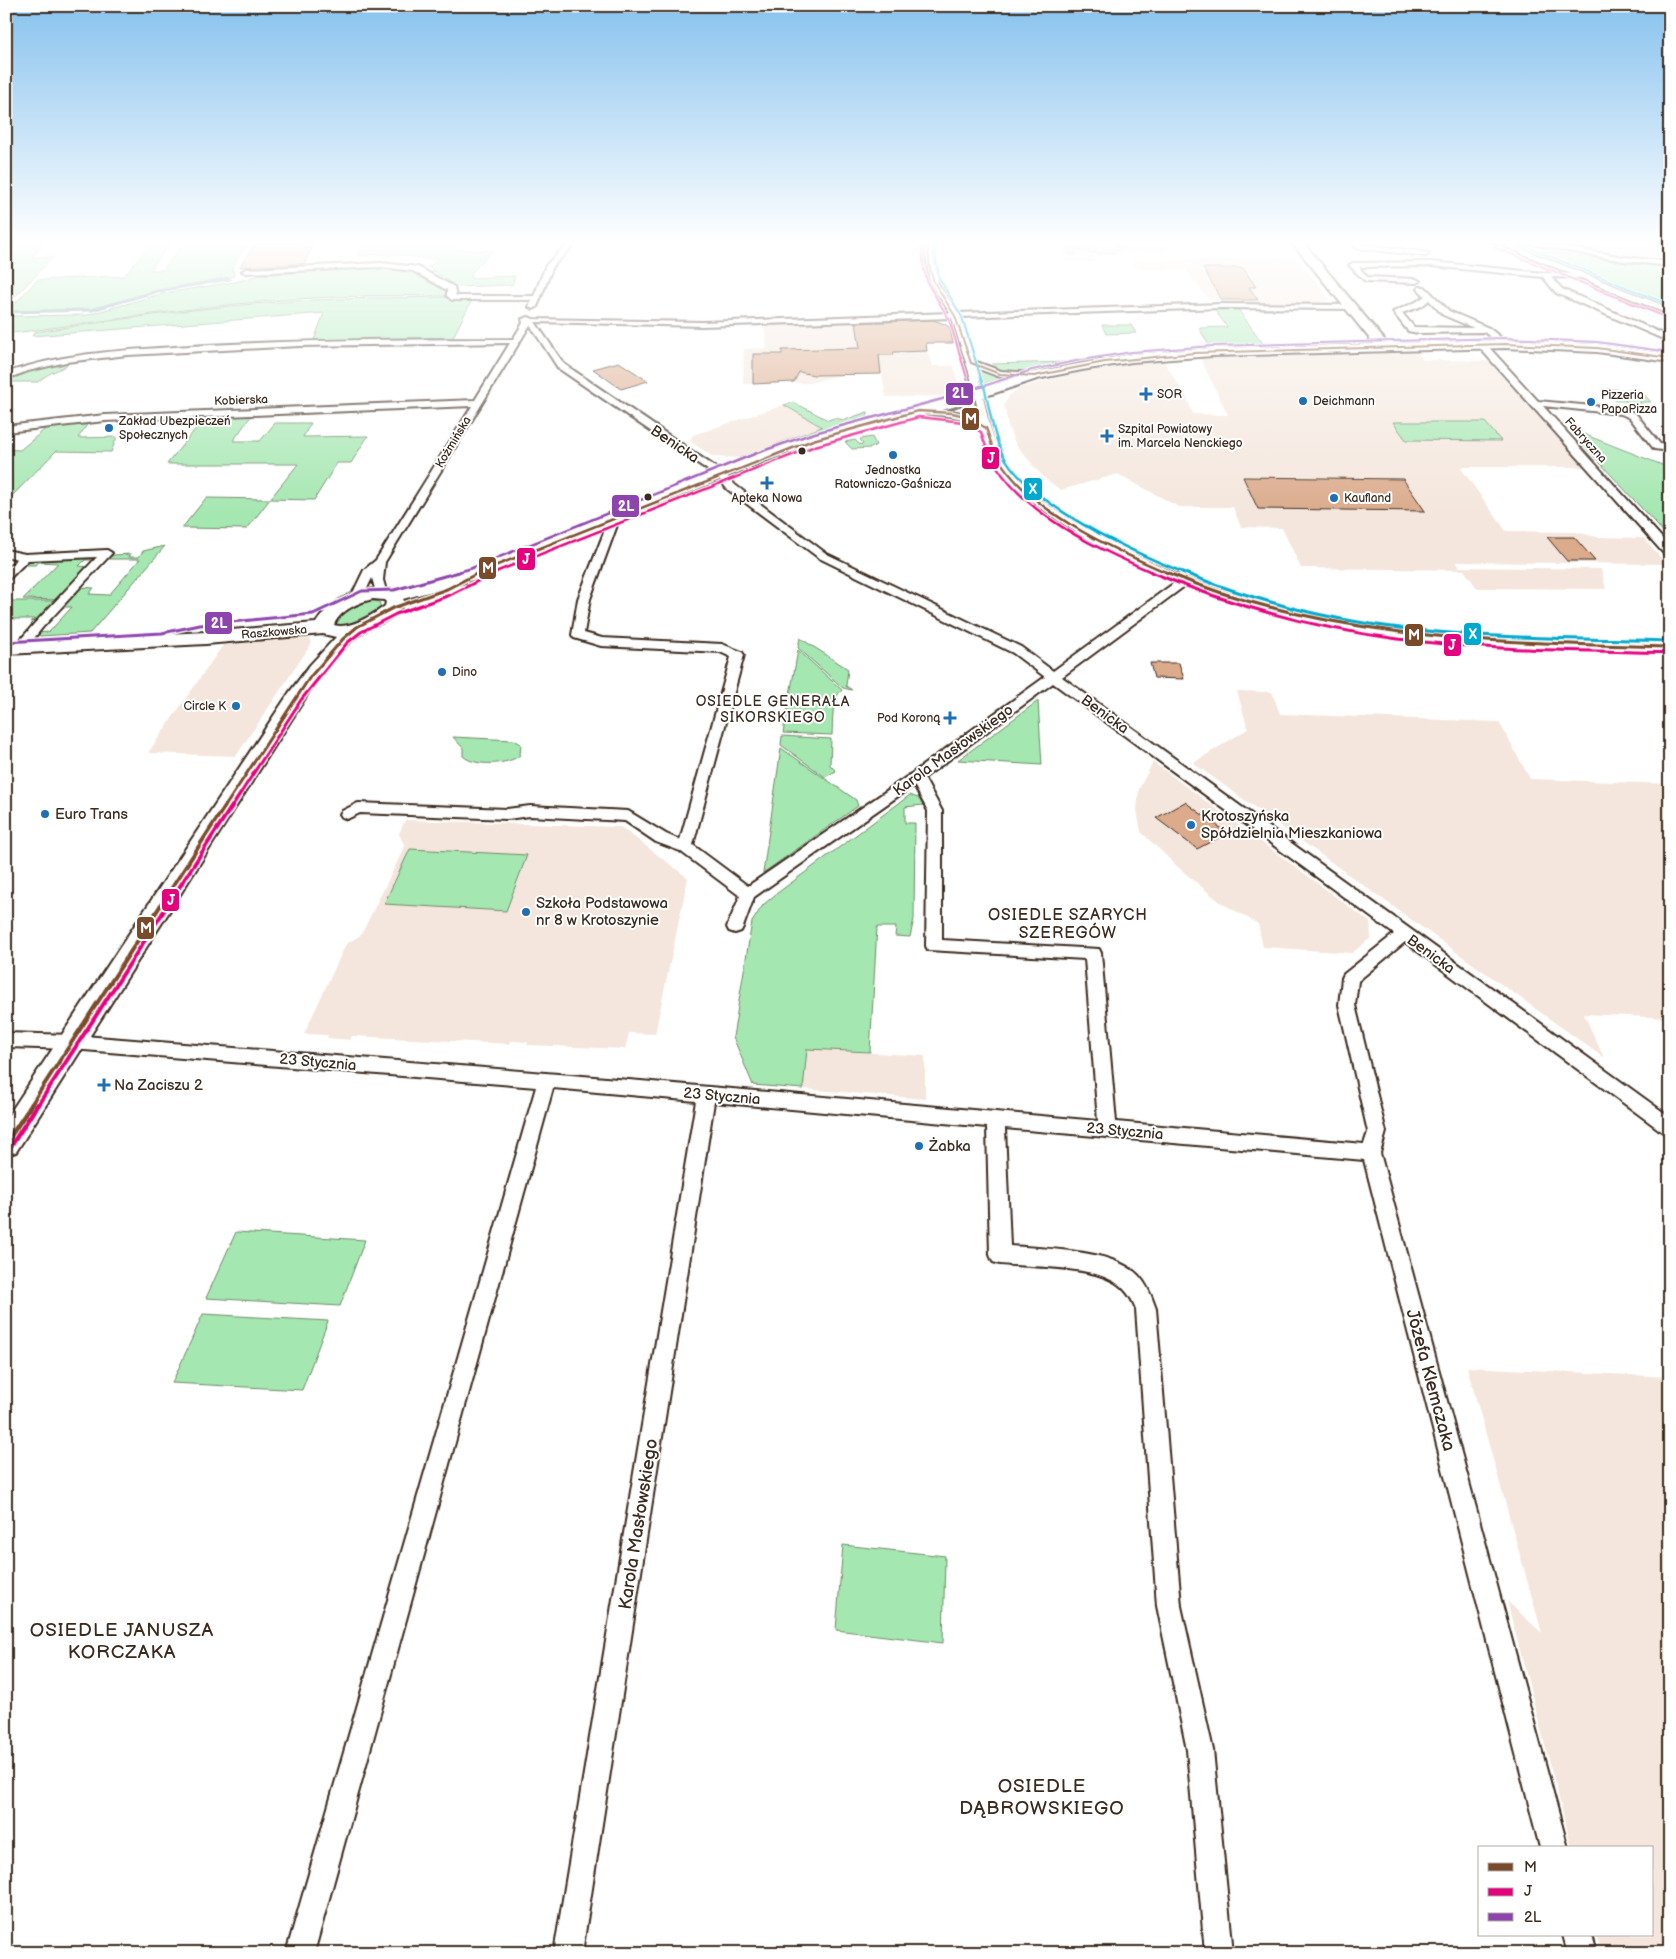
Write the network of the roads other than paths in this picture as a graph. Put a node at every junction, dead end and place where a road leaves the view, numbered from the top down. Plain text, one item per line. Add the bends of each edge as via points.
1 (521, 332) edge
2 (538, 332) edge
3 (961, 332) edge
4 (1371, 332) edge
5 (1489, 332) edge
6 (1653, 332) edge
7 (515, 340) junction
8 (1670, 340) edge
9 (1505, 344) junction
10 (1482, 345) junction
11 (1384, 348) junction
12 (1670, 358) edge
13 (971, 363) junction
14 (6, 376) edge
15 (1034, 376) junction
16 (979, 395) junction
17 (477, 403) junction
18 (1534, 403) junction
19 (918, 411) junction
20 (986, 428) junction
21 (6, 429) edge
22 (1668, 453) edge
23 (720, 475) junction
24 (615, 517) junction
25 (6, 554) edge
26 (1670, 554) edge
27 (25, 557) junction
28 (380, 562) junction
29 (6, 576) edge
30 (1184, 581) junction
31 (356, 599) junction
32 (388, 599) junction
33 (328, 625) junction
34 (357, 627) junction
35 (1670, 647) edge
36 (13, 648) edge
37 (310, 677) junction
38 (1052, 677) junction
39 (916, 777) junction
40 (347, 814) dead end
41 (685, 847) junction
42 (748, 894) junction
43 (735, 927) dead end
44 (1404, 934) junction
45 (6, 1040) edge
46 (72, 1042) junction
47 (546, 1080) junction
48 (706, 1094) junction
49 (996, 1120) junction
50 (1670, 1127) edge
51 (1108, 1130) junction
52 (6, 1143) edge
53 (1371, 1153) junction
54 (1553, 1846) edge
55 (1577, 1936) edge
56 (300, 1953) edge
57 (568, 1953) edge
58 (1218, 1953) edge
59 (1582, 1953) edge

1 - 7 street, Koźmińska
2 - 23 street, Benicka via 561,366
3 - 13 street
4 - 11 main road
5 - 9 street
6 - 8 street
7 - 14 street via 319,342 211,347 55,361
7 - 17 street, Koźmińska
9 - 10 main road
9 - 12 main road via 1597,348
10 - 11 main road
10 - 18 street, Fabryczna
11 - 15 main road via 1194,353 1105,362
13 - 15 street via 1000,374
13 - 16 street
15 - 16 main road
16 - 19 main road
16 - 20 street
17 - 21 street, Kobierska via 105,418
17 - 28 street, Koźmińska
18 - 22 street via 1623,411 1633,416 1657,447
18 - 26 street, Fabryczna
19 - 20 street via 952,412
19 - 23 main road via 813,440
20 - 30 street via 998,458 1035,496 1071,523 1112,547
23 - 24 main road
23 - 38 street, Benicka via 823,556 872,582 980,630 1017,650
24 - 32 main road via 474,574 447,589
24 - 41 street via 584,599 578,635 601,642 722,648 738,655
25 - 27 street
27 - 29 street
27 - 36 street via 107,553
28 - 31 street, Koźmińska via 370,570
28 - 32 street, Koźmińska via 377,580
30 - 35 street via 1252,604 1357,628 1473,640
30 - 38 street, Karola Masłowskiego
31 - 32 main road
31 - 33 main road via 343,605
32 - 34 main road
33 - 34 main road, Raszkowska via 341,632
33 - 36 main road, Raszkowska via 206,638
33 - 37 main road via 326,641 313,664
34 - 37 main road
37 - 46 main road
38 - 39 street, Karola Masłowskiego
38 - 44 street, Benicka
39 - 42 street, Karola Masłowskiego
39 - 51 street via 935,811 934,946 1093,953
40 - 41 street via 358,808 628,816 661,838
41 - 42 street
42 - 43 street
44 - 50 street, Benicka
44 - 53 street, Józefa Klemczaka via 1350,978 1347,1005 1377,1132
45 - 46 street, 23 Stycznia
46 - 47 street, 23 Stycznia
46 - 52 main road
47 - 48 street, 23 Stycznia
47 - 56 street
48 - 49 street, 23 Stycznia
48 - 57 street, Karola Masłowskiego
49 - 51 street, 23 Stycznia
49 - 58 street via 1000,1255 1108,1268 1128,1278 1141,1294 1146,1309 1169,1606 1200,1750
51 - 53 street, 23 Stycznia
53 - 54 street, Józefa Klemczaka
55 - 59 street

